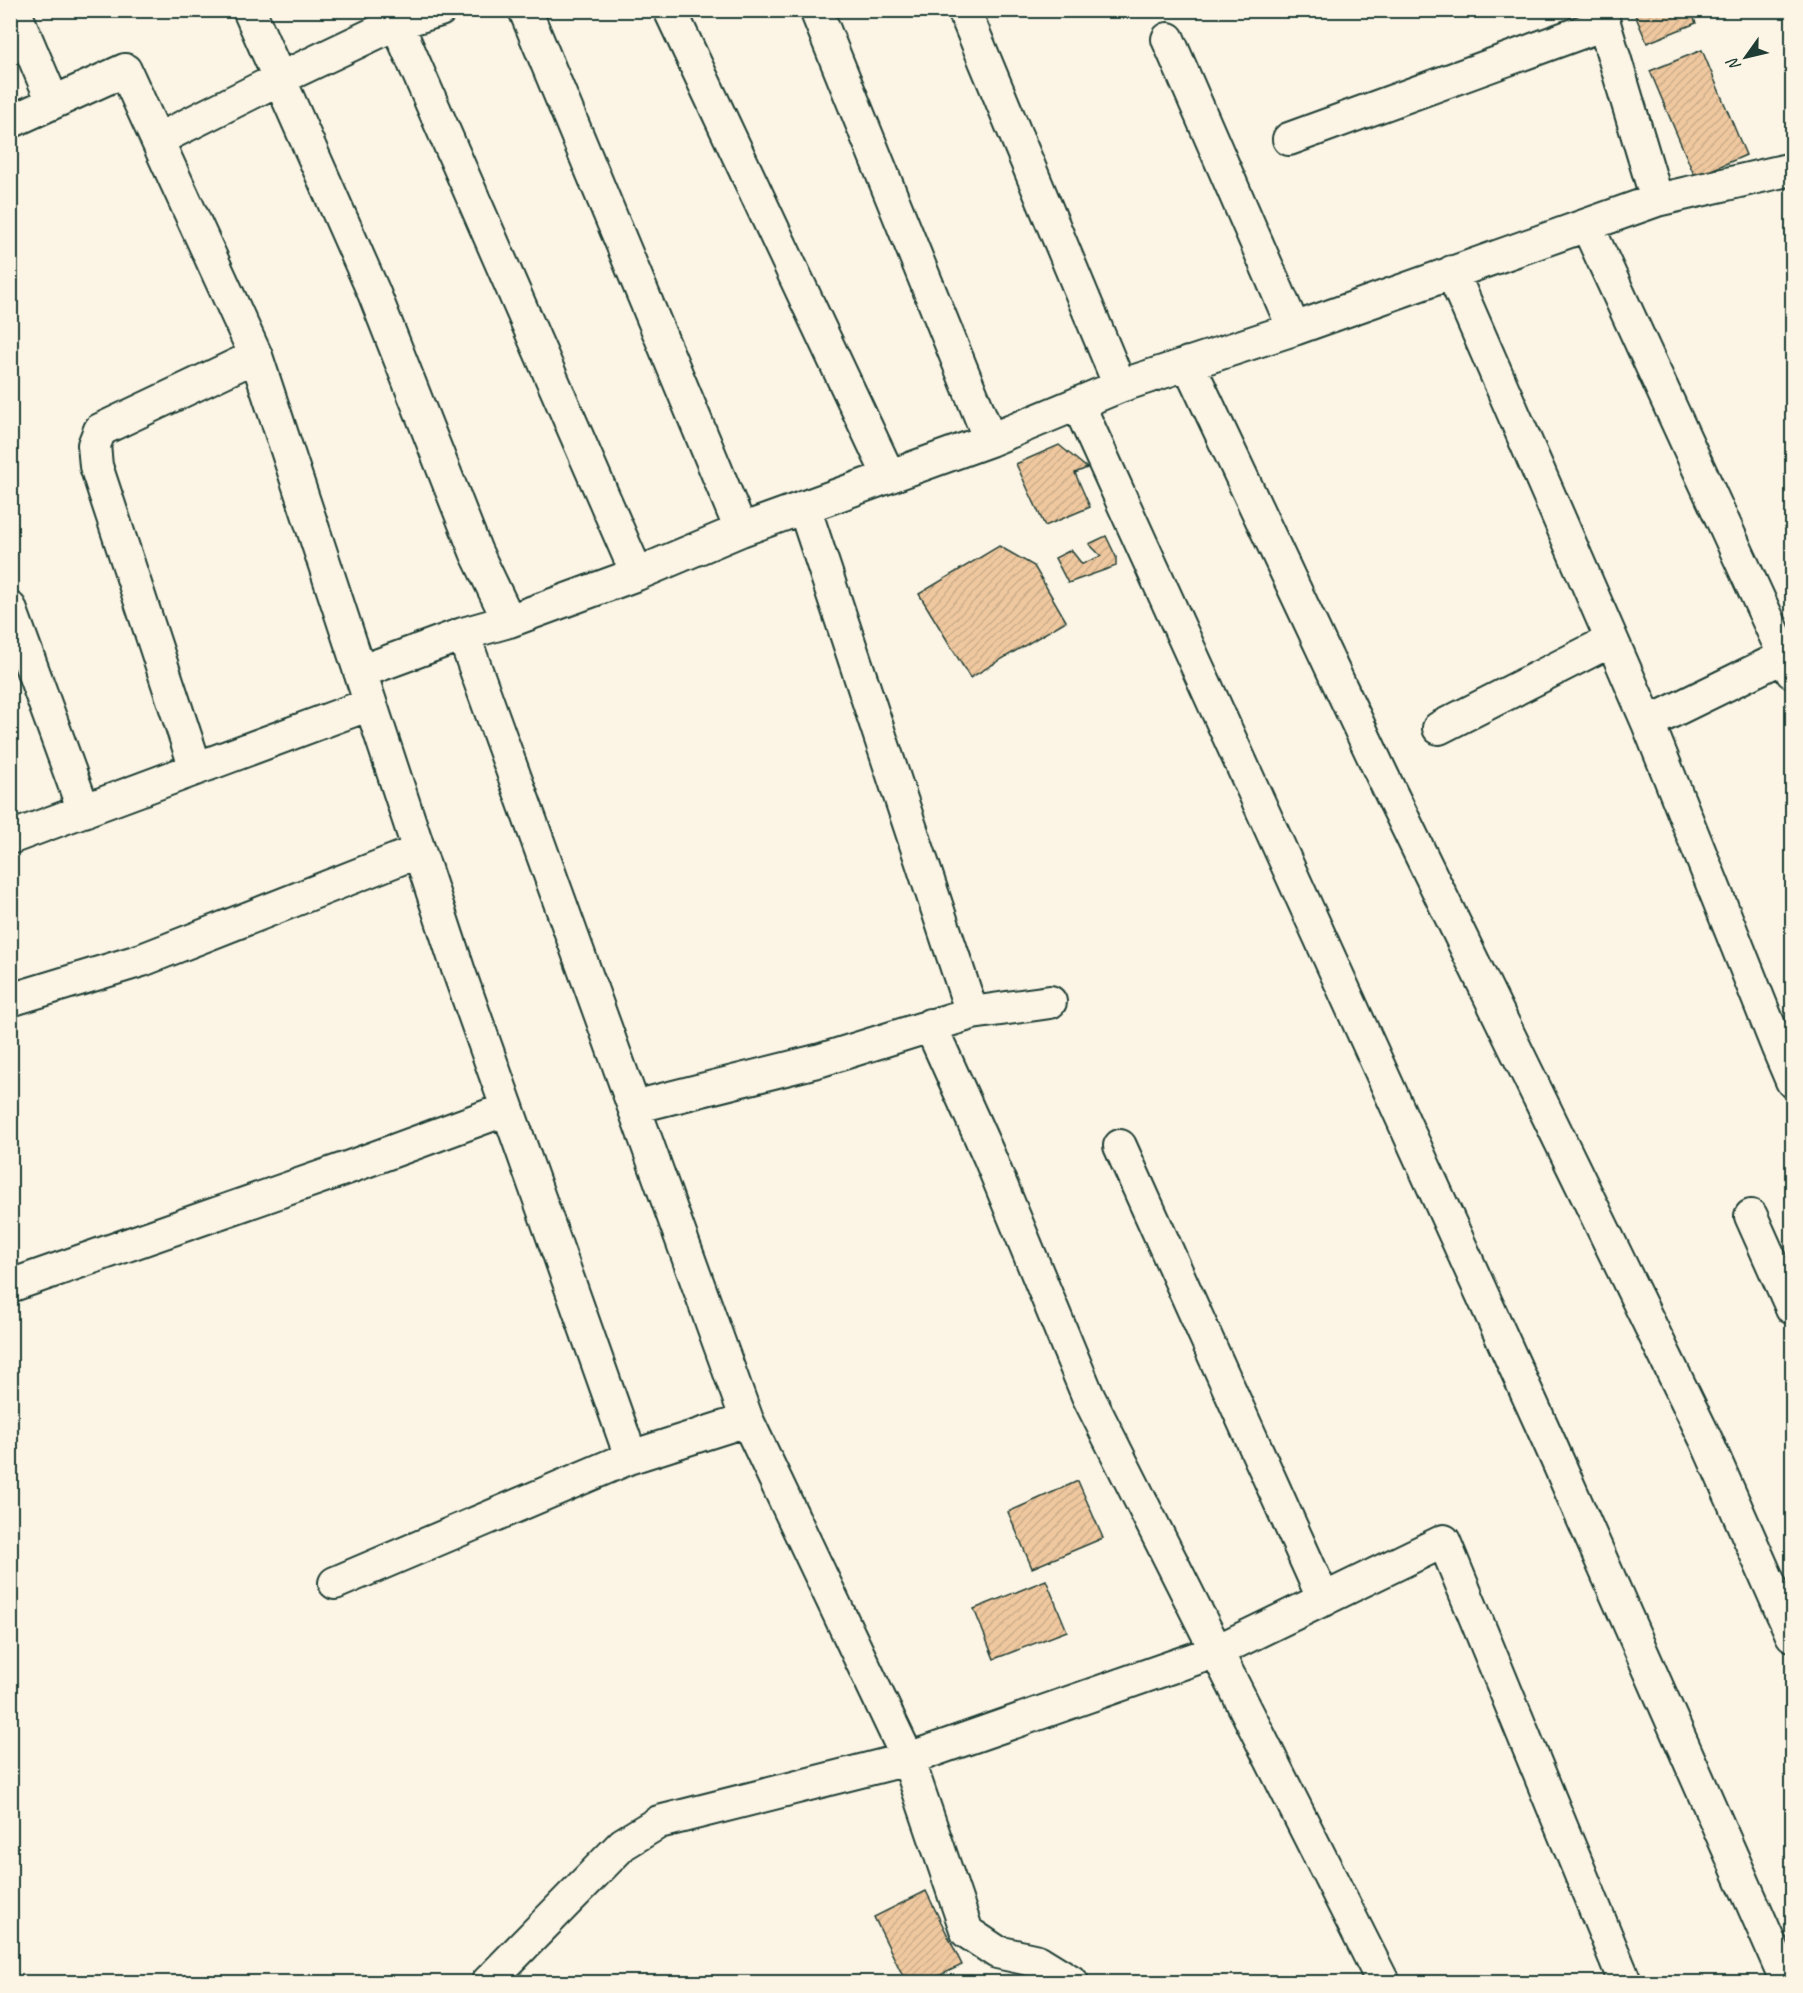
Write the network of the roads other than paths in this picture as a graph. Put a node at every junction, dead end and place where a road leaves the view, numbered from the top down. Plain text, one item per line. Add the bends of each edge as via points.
1 (14, 10) edge
2 (249, 10) edge
3 (440, 10) edge
4 (525, 10) edge
5 (670, 10) edge
6 (816, 10) edge
7 (964, 10) edge
8 (394, 17) edge
9 (1602, 17) edge
10 (1168, 39) dead end
11 (279, 79) junction
12 (53, 102) junction
13 (10, 122) edge
14 (1289, 139) dead end
15 (158, 140) junction
16 (1792, 169) edge
17 (1657, 200) junction
18 (1587, 225) junction
19 (1452, 272) junction
20 (1294, 329) junction
21 (256, 356) junction
22 (1188, 363) junction
23 (1120, 386) junction
24 (1078, 404) junction
25 (990, 440) junction
26 (889, 476) junction
27 (804, 507) junction
28 (741, 530) junction
29 (638, 574) junction
30 (10, 608) edge
31 (509, 621) junction
32 (463, 634) junction
33 (1612, 640) junction
34 (1789, 664) edge
35 (360, 672) junction
36 (370, 704) junction
37 (1648, 723) junction
38 (1439, 728) dead end
39 (196, 769) junction
40 (84, 811) junction
41 (10, 837) edge
42 (419, 851) junction
43 (10, 1000) edge
44 (1050, 1002) dead end
45 (972, 1013) junction
46 (930, 1025) junction
47 (1792, 1081) edge
48 (634, 1107) junction
49 (507, 1109) junction
50 (1120, 1146) dead end
51 (1751, 1216) dead end
52 (10, 1286) edge
53 (1792, 1308) edge
54 (747, 1420) junction
55 (631, 1457) junction
56 (335, 1583) dead end
57 (1324, 1600) junction
58 (1792, 1635) edge
59 (1217, 1651) junction
60 (908, 1759) junction
61 (488, 1983) edge
62 (1072, 1983) edge
63 (1383, 1983) edge
64 (1625, 1983) edge
65 (1787, 1983) edge

1 - 12 street
2 - 11 street
3 - 8 street
4 - 28 street
5 - 26 street
6 - 25 street
7 - 23 street
8 - 11 street
8 - 29 street
9 - 14 street
9 - 17 street
10 - 20 street
11 - 15 street
11 - 31 street via 374,293 476,552
12 - 13 street
12 - 15 street via 125,70
15 - 21 street
16 - 17 street
17 - 18 street
18 - 19 street
18 - 34 street
19 - 20 street
19 - 33 street
20 - 22 street
21 - 35 street
21 - 39 street via 100,430 94,445 96,466
22 - 23 street
22 - 58 street via 1382,775 1707,1442
23 - 24 street
24 - 25 street
24 - 65 street via 1551,1446
25 - 26 street
26 - 27 street
27 - 28 street
27 - 45 street
28 - 29 street
29 - 31 street
30 - 40 street
31 - 32 street
32 - 35 street
32 - 48 street
33 - 37 street
33 - 38 street
34 - 37 street
35 - 36 street
36 - 39 street
36 - 42 street
37 - 47 street
39 - 40 street
40 - 41 street
42 - 43 street via 142,960
42 - 49 street
44 - 45 street
45 - 46 street
46 - 48 street via 821,1060
46 - 59 street via 989,1155 1088,1396
48 - 54 street
49 - 52 street
49 - 55 street
50 - 57 street
51 - 53 street
54 - 55 street
54 - 60 street
55 - 56 street
57 - 59 street
57 - 64 street via 1444,1541
59 - 60 street
59 - 63 street
60 - 61 street via 659,1822 624,1844
60 - 62 street via 967,1932 996,1952 1038,1961

